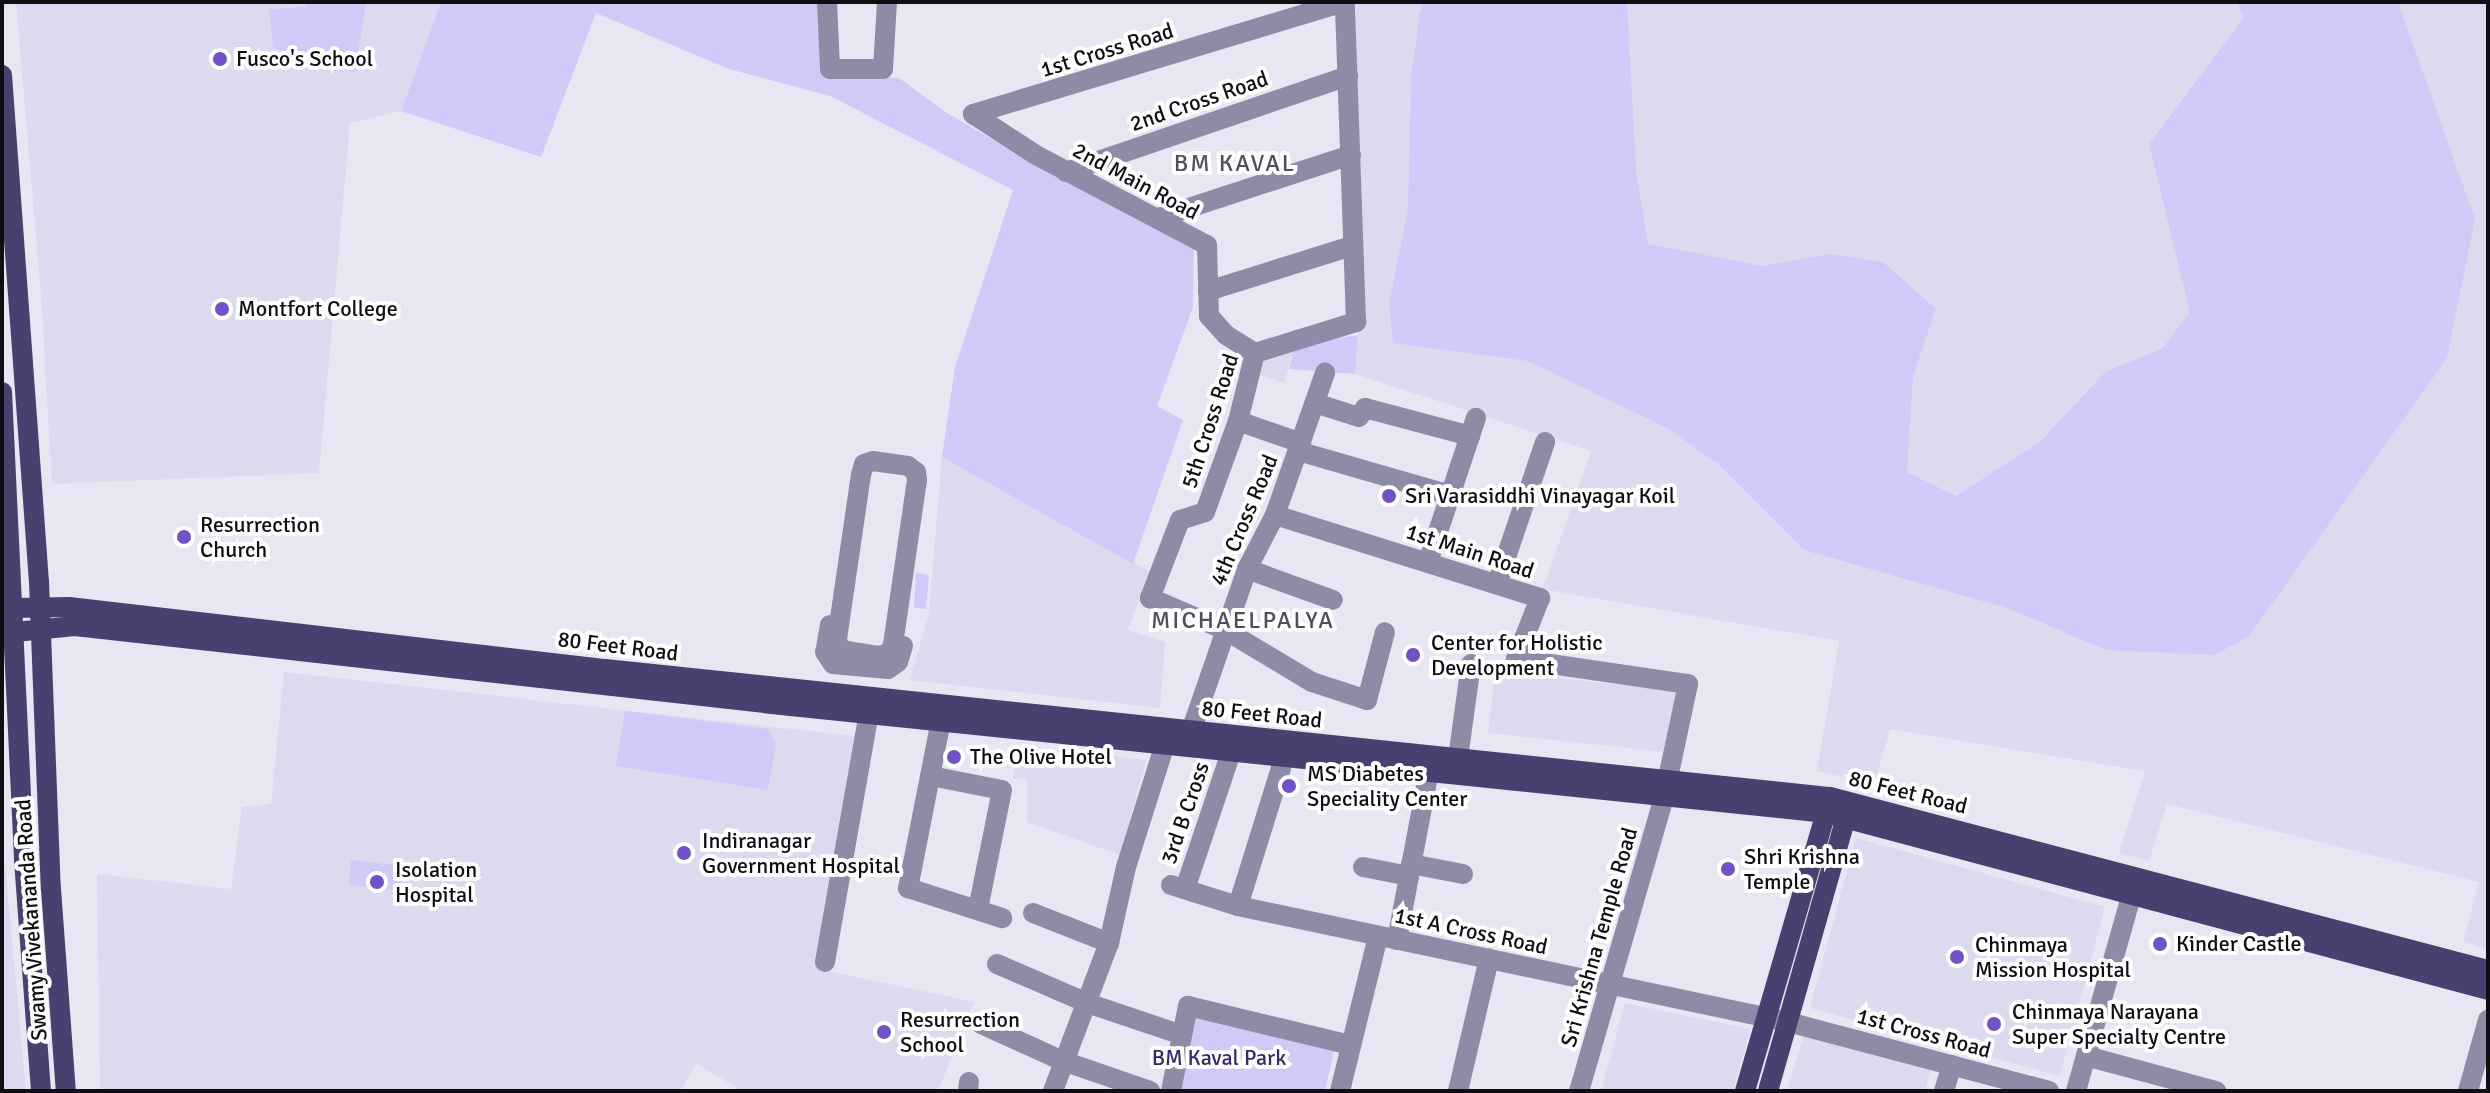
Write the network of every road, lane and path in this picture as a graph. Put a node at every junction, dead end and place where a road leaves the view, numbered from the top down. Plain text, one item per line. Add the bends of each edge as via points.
1 (827, 2) edge
2 (887, 2) edge
3 (1345, 2) edge
4 (2, 75) edge
5 (1348, 76) junction
6 (973, 114) joint
7 (1351, 155) junction
8 (1066, 172) junction
9 (1158, 218) junction
10 (1352, 246) junction
11 (1208, 291) junction
12 (1255, 353) junction
13 (1325, 373) dead end
14 (2, 392) edge
15 (1315, 403) junction
16 (1238, 421) junction
17 (1545, 442) dead end
18 (1300, 447) junction
19 (1450, 495) junction
20 (1275, 515) junction
21 (1428, 562) junction
22 (1247, 569) junction
23 (1497, 584) junction
24 (1333, 600) dead end
25 (40, 606) junction
26 (13, 608) junction
27 (830, 621) dead end
28 (39, 630) junction
29 (1225, 630) junction
30 (15, 632) junction
31 (1385, 632) dead end
32 (906, 638) dead end
33 (862, 661) junction
34 (1471, 664) dead end
35 (862, 701) junction
36 (943, 713) junction
37 (1191, 731) junction
38 (1165, 744) junction
39 (1231, 752) junction
40 (1458, 758) junction
41 (1281, 768) dead end
42 (1429, 771) junction
43 (931, 776) junction
44 (1666, 789) junction
45 (1838, 807) junction
46 (2009, 852) junction
47 (1363, 867) dead end
48 (1410, 870) junction
49 (1463, 874) dead end
50 (1178, 887) joint
51 (2131, 896) junction
52 (1238, 906) junction
53 (978, 909) junction
54 (1033, 913) dead end
55 (1002, 918) dead end
56 (1387, 938) junction
57 (1109, 943) junction
58 (1489, 959) junction
59 (825, 962) dead end
60 (997, 964) dead end
61 (2488, 970) edge
62 (1610, 985) junction
63 (2488, 990) edge
64 (1087, 1003) junction
65 (1777, 1020) junction
66 (2488, 1020) edge
67 (981, 1024) dead end
68 (1182, 1035) junction
69 (1351, 1045) junction
70 (2086, 1056) junction
71 (1063, 1061) junction
72 (1952, 1065) junction
73 (41, 1091) edge
74 (66, 1091) edge
75 (1053, 1091) edge
76 (1150, 1091) edge
77 (1171, 1091) edge
78 (1340, 1091) edge
79 (1458, 1091) edge
80 (1579, 1091) edge
81 (1745, 1091) edge
82 (1768, 1091) edge
83 (1944, 1091) edge
84 (2049, 1091) edge
85 (2076, 1091) edge
86 (2215, 1091) edge
87 (2468, 1091) edge

1 - 2 street via 830,69 883,69
3 - 5 street
3 - 6 street, 1st Cross Road
4 - 25 main road, Swamy Vivekananda Road
5 - 7 street
5 - 8 street, 2nd Cross Road
6 - 8 street, 2nd Main Road
7 - 9 street
7 - 10 street
8 - 9 street, 2nd Main Road
9 - 11 street, 2nd Main Road via 1207,245
10 - 11 street
10 - 12 street, 5th Cross Road via 1356,322
11 - 12 street, 2nd Main Road via 1209,316 1226,335
12 - 16 street, 5th Cross Road
13 - 15 street, 4th Cross Road
14 - 26 main road, Swamy Vivekananda Road
15 - 18 street, 4th Cross Road
15 - 19 street via 1359,417 1365,408 1473,427
16 - 18 street
16 - 29 street, 5th Cross Road via 1205,512 1180,520 1150,598
17 - 23 street
18 - 19 street
18 - 20 street, 4th Cross Road
19 - 21 street
20 - 21 street, 1st Main Road
20 - 22 street, 4th Cross Road
21 - 23 street, 1st Main Road
22 - 24 street
22 - 29 street, 4th Cross Road
23 - 44 street, 1st Main Road via 1540,598 1516,659 1688,684
25 - 26 main road, 80 Feet Road
25 - 28 main road, Swamy Vivekananda Road
25 - 35 main road, 80 Feet Road
26 - 30 main road, Swamy Vivekananda Road
27 - 33 street via 826,657 833,664
28 - 30 main road, 80 Feet Road
28 - 35 main road, 80 Feet Road via 75,626
28 - 74 main road, Swamy Vivekananda Road
29 - 31 street via 1312,682 1367,700
29 - 37 street, 4th Cross Road
30 - 73 main road, Swamy Vivekananda Road
32 - 33 street via 896,665 888,669
33 - 33 street via 888,654 893,645 917,480 908,466 873,461 864,464 861,475 837,639 838,647
33 - 35 street
34 - 40 street
35 - 36 main road, 80 Feet Road
35 - 59 street
36 - 37 main road, 80 Feet Road
36 - 38 main road, 80 Feet Road
36 - 43 street
37 - 40 main road, 80 Feet Road
38 - 39 main road, 80 Feet Road
38 - 57 street via 1126,867
39 - 42 main road, 80 Feet Road
39 - 50 street, 3rd B Cross
40 - 44 main road, 80 Feet Road
41 - 52 street
42 - 44 main road, 80 Feet Road
42 - 48 street
43 - 53 street via 908,888
43 - 53 street via 1002,790
44 - 45 main road, 80 Feet Road
44 - 62 street, Sri Krishna Temple Road
45 - 46 main road, 80 Feet Road
45 - 65 main road
46 - 51 main road, 80 Feet Road
46 - 61 main road, 80 Feet Road
47 - 48 street
48 - 49 street
48 - 56 street
50 - 52 street, 1st A Cross Road
51 - 63 main road, 80 Feet Road
51 - 70 street
52 - 56 street, 1st A Cross Road
53 - 55 street
54 - 57 street
56 - 58 street, 1st A Cross Road
56 - 69 street
57 - 64 street
58 - 62 street, 1st A Cross Road
58 - 79 street
60 - 64 street
62 - 65 street, 1st A Cross Road
62 - 80 street, Sri Krishna Temple Road
64 - 68 street
64 - 71 street
65 - 72 street, 1st Cross Road
65 - 81 main road
65 - 82 main road
66 - 87 street
67 - 71 street
68 - 69 street via 1188,1006
68 - 77 street
69 - 78 street
70 - 85 street
70 - 86 street
71 - 75 street
71 - 76 street
72 - 83 street
72 - 84 street, 1st Cross Road

